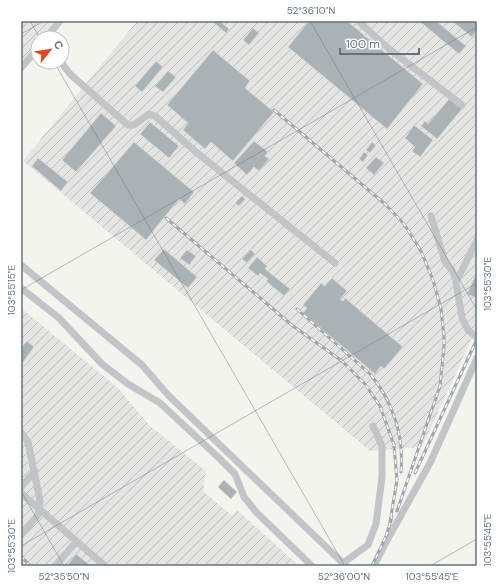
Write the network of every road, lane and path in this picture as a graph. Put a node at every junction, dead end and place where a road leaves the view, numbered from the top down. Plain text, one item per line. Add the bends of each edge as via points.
1 (60, 21) edge
2 (358, 21) edge
3 (53, 30) edge
4 (30, 60) edge
5 (21, 68) edge
6 (67, 70) edge
7 (462, 105) dead end
8 (431, 216) dead end
9 (477, 240) edge
10 (335, 263) dead end
11 (21, 265) edge
12 (456, 280) junction
13 (21, 288) edge
14 (477, 338) edge
15 (477, 358) edge
16 (373, 426) dead end
17 (21, 432) edge
18 (35, 471) junction
19 (21, 488) edge
20 (21, 493) edge
21 (39, 510) junction
22 (21, 535) edge
23 (76, 542) junction
24 (344, 565) edge
25 (55, 566) edge
26 (104, 566) edge
27 (312, 566) edge
28 (374, 566) edge

1 - 3 street
2 - 7 street via 388,48
4 - 5 street
6 - 10 street via 128,125 134,125 149,114 155,116
8 - 12 street via 445,262
9 - 12 street
11 - 24 street via 142,365 169,396
12 - 14 street via 462,318 468,330
13 - 27 street via 59,318 102,364 128,384 160,403 219,458 235,474 244,497 257,513
15 - 28 street via 430,463
16 - 24 street via 382,446 382,477 376,524 368,545
17 - 18 street via 28,442
18 - 19 street
18 - 21 street
20 - 21 street
21 - 22 street via 38,516
21 - 23 street
23 - 25 street
23 - 26 street

